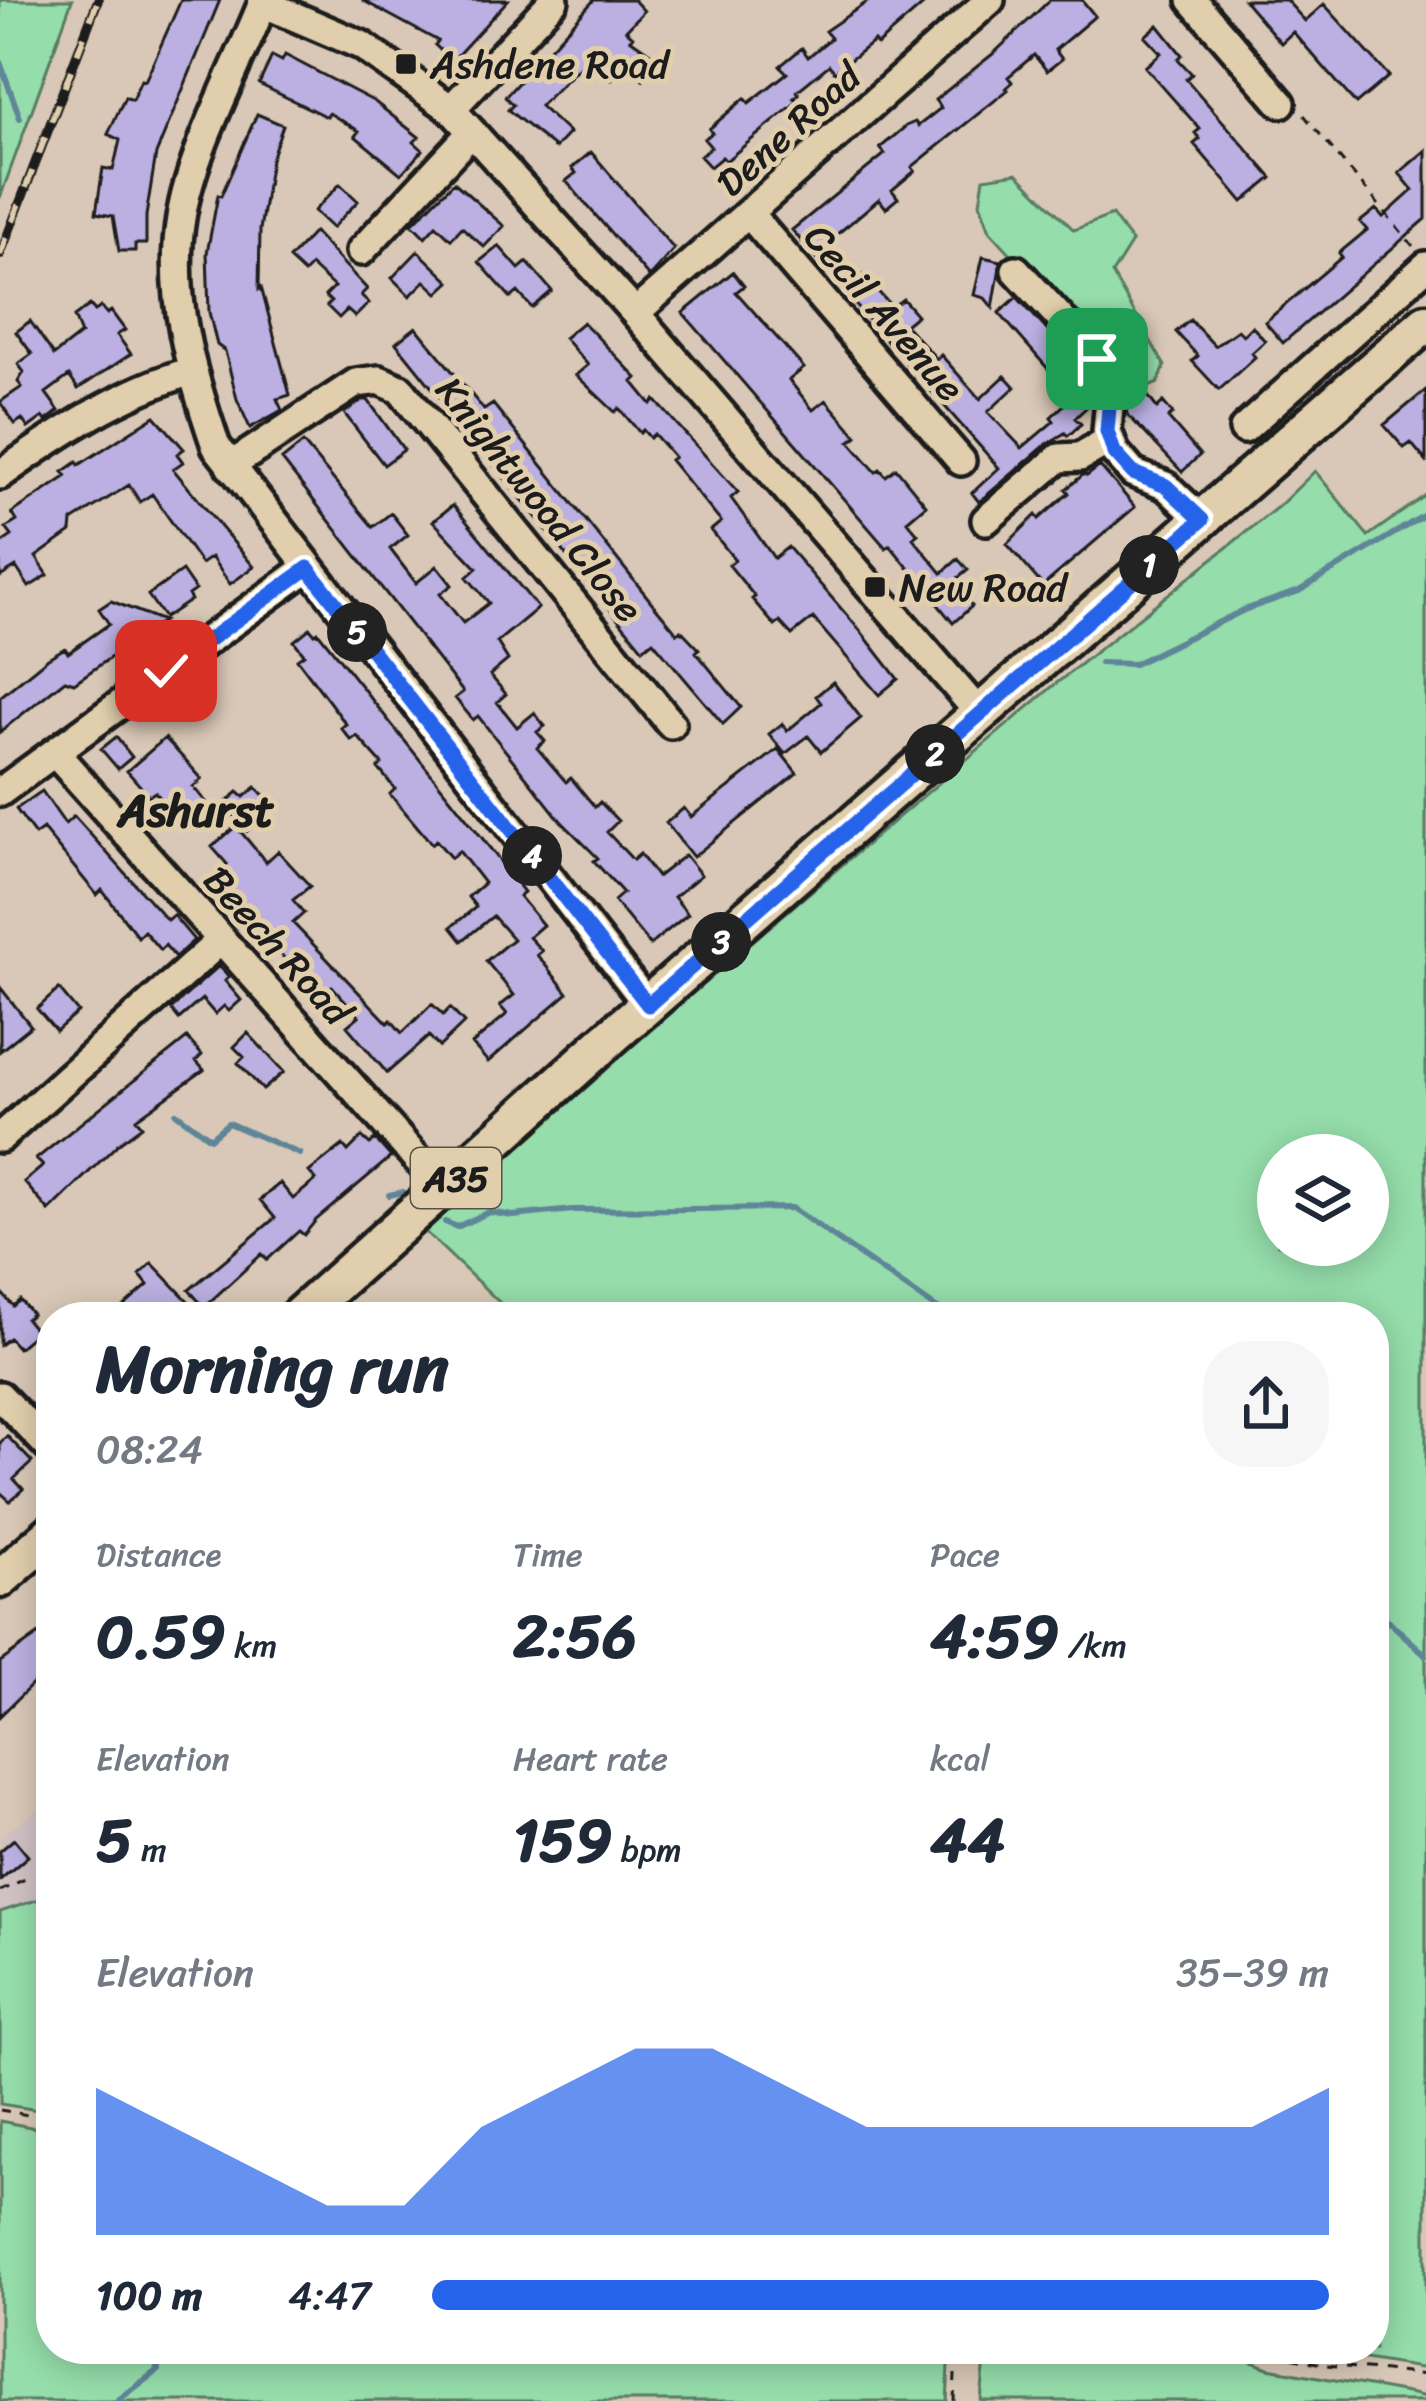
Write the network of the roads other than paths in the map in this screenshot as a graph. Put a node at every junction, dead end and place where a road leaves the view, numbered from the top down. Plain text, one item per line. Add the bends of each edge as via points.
1 (554, 0) edge
2 (990, 0) edge
3 (1192, 0) edge
4 (264, 2) edge
5 (1281, 103) road end
6 (451, 109) junction
7 (472, 132) junction
8 (750, 215) junction
9 (362, 250) dead end
10 (1421, 266) edge
11 (1016, 270) dead end
12 (635, 314) junction
13 (1426, 323) edge
14 (192, 371) junction
15 (1244, 429) dead end
16 (1108, 440) junction
17 (962, 461) dead end
18 (230, 466) junction
19 (0, 475) edge
20 (986, 520) dead end
21 (1202, 520) junction
22 (308, 568) junction
23 (980, 713) junction
24 (671, 724) dead end
25 (55, 752) junction
26 (0, 792) edge
27 (221, 940) junction
28 (648, 1005) junction
29 (0, 1138) edge
30 (444, 1190) junction
31 (315, 1302) edge
32 (0, 1396) edge
33 (36, 1433) edge
34 (36, 1547) edge
35 (0, 1579) edge

1 - 6 street
2 - 8 street, Dene Road
3 - 5 street
4 - 6 street via 376,54
4 - 14 street via 180,219 177,284
6 - 7 street
7 - 9 street
7 - 12 street
8 - 12 street, Dene Road
8 - 17 street, Cecil Avenue
10 - 15 street
11 - 16 street via 1112,374
12 - 23 street
13 - 21 main road, A35
14 - 18 street
14 - 19 street via 110,403
16 - 20 street via 1080,457 1059,458
16 - 21 street via 1133,473 1166,486
18 - 22 street
18 - 24 street, Knightwood Close via 356,383 400,388 661,693
21 - 23 main road, A35
22 - 25 street
22 - 28 street
23 - 28 main road, A35
25 - 26 street
25 - 27 street, Beech Road
27 - 29 street
27 - 30 street, Beech Road
28 - 30 main road, A35
30 - 31 main road, A35
32 - 33 street
34 - 35 main road

